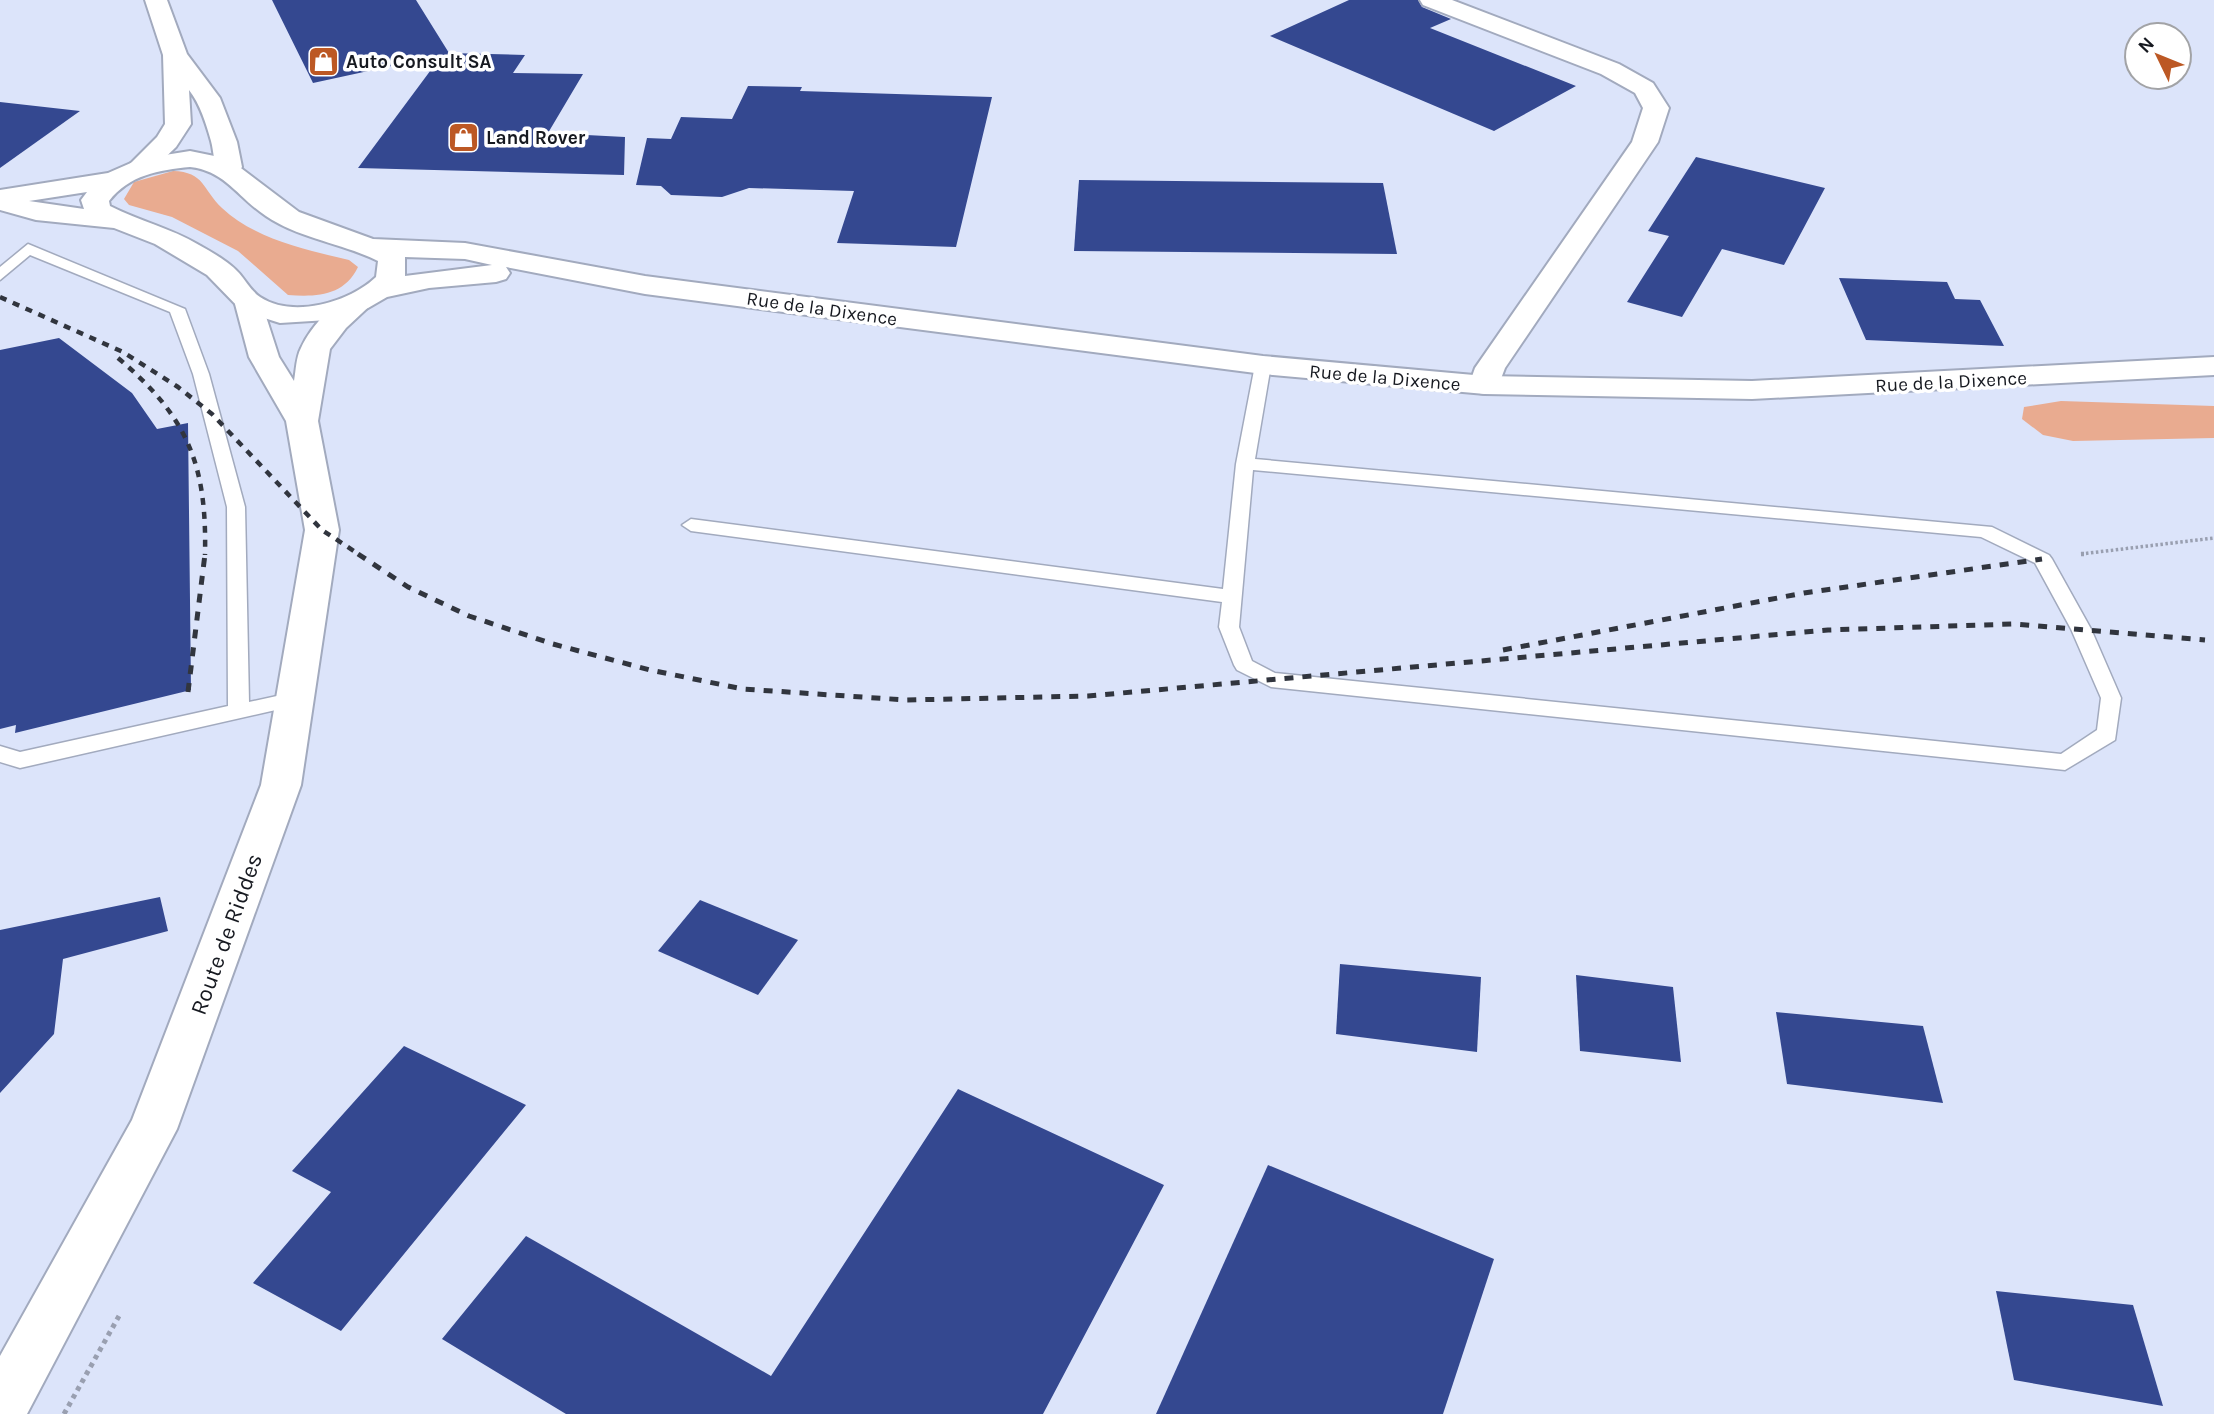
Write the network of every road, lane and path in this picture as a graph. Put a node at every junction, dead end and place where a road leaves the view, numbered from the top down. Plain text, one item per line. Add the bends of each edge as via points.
1 (156, 0) edge
2 (1431, 0) edge
3 (175, 55) junction
4 (141, 166) junction
5 (229, 167) junction
6 (111, 180) junction
7 (0, 199) edge
8 (113, 220) junction
9 (372, 247) junction
10 (561, 270) junction
11 (0, 275) edge
12 (368, 296) junction
13 (250, 304) junction
14 (1263, 365) junction
15 (2214, 366) edge
16 (1485, 385) junction
17 (302, 421) junction
18 (1245, 464) junction
19 (691, 525) dead end
20 (2214, 538) edge
21 (2042, 559) junction
22 (1232, 597) junction
23 (295, 699) junction
24 (239, 711) junction
25 (0, 754) edge
26 (119, 1316) dead end
27 (8, 1380) edge
28 (64, 1414) edge

1 - 3 main road
2 - 16 main road via 1610,69 1644,88 1656,108 1645,142 1490,368
3 - 4 main road via 178,124 167,142
3 - 5 main road via 208,98
4 - 5 main road via 190,159
4 - 6 main road
5 - 9 main road, Rue de la Dixence via 275,211
6 - 7 main road
6 - 8 main road via 95,200 98,210
7 - 8 main road via 36,212
8 - 13 main road via 185,247 225,276
9 - 10 main road, Rue de la Dixence via 465,251
9 - 12 main road via 391,257 394,268 392,277
10 - 12 main road, Rue de la Dixence via 429,279
10 - 14 main road, Rue de la Dixence via 645,285
11 - 24 lane via 29,249 177,309 201,374 236,507
12 - 13 main road via 301,315 282,315
12 - 17 main road, Route de Riddes via 335,322 315,349
13 - 17 main road, Route de Riddes via 264,357
14 - 16 main road, Rue de la Dixence
14 - 18 lane
15 - 16 main road, Rue de la Dixence via 1752,390
17 - 23 main road, Route de Riddes via 322,530
18 - 21 lane via 1985,531
18 - 22 lane
19 - 22 lane
20 - 21 path
21 - 22 lane via 2081,629 2111,698 2107,734 2065,762 1271,680 1244,665 1229,627
23 - 24 lane
23 - 27 main road, Route de Riddes via 281,785 153,1129
24 - 25 lane via 20,760
26 - 28 path

